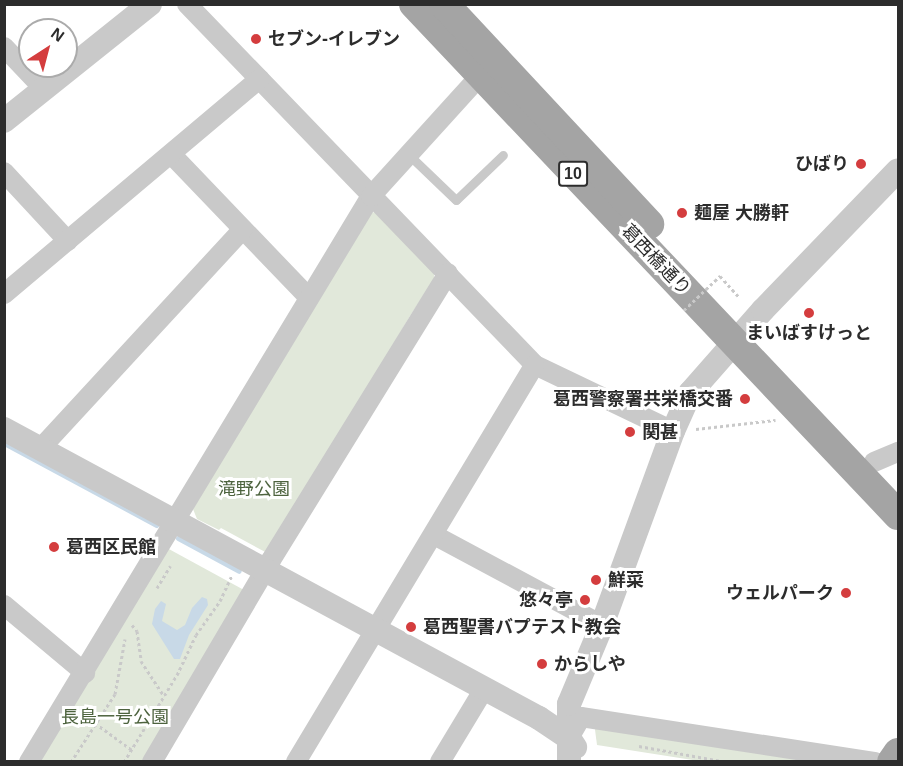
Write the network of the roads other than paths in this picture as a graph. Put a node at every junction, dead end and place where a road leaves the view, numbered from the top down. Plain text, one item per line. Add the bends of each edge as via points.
1 (150, 4) edge
2 (187, 4) edge
3 (414, 4) edge
4 (444, 4) edge
5 (4, 47) edge
6 (480, 76) junction
7 (259, 79) junction
8 (43, 88) junction
9 (4, 121) edge
10 (172, 155) junction
11 (409, 155) junction
12 (503, 155) dead end
13 (898, 170) edge
14 (4, 172) edge
15 (371, 196) junction
16 (243, 229) junction
17 (68, 241) junction
18 (448, 273) junction
19 (4, 294) edge
20 (308, 297) junction
21 (740, 335) junction
22 (535, 365) junction
23 (4, 429) edge
24 (683, 430) junction
25 (40, 448) junction
26 (886, 457) edge
27 (898, 488) edge
28 (898, 515) edge
29 (174, 519) junction
30 (434, 535) junction
31 (265, 569) junction
32 (4, 605) edge
33 (602, 625) junction
34 (376, 629) junction
35 (85, 673) junction
36 (484, 689) junction
37 (569, 738) junction
38 (898, 753) edge
39 (29, 762) edge
40 (152, 762) edge
41 (296, 762) edge
42 (440, 762) edge
43 (569, 762) edge
44 (584, 762) edge
45 (876, 762) edge
46 (892, 762) edge

1 - 8 street
2 - 7 street
3 - 6 main road, 葛西橋通り / 10
4 - 21 main road, 葛西橋通り / 10
5 - 8 street
6 - 11 street
6 - 21 main road, 葛西橋通り / 10
7 - 10 street
7 - 15 street
8 - 9 street
10 - 16 street
10 - 17 street
11 - 12 lane via 456,200
11 - 15 street
13 - 21 street
14 - 17 street
15 - 18 street
15 - 20 street
16 - 20 street
16 - 25 street
17 - 19 street
18 - 22 street
18 - 31 street
20 - 29 street
21 - 24 street via 700,379 682,409
21 - 26 main road, 葛西橋通り / 10
21 - 28 main road, 葛西橋通り / 10
22 - 24 street
22 - 30 street
23 - 25 street
24 - 33 street
25 - 29 street
26 - 27 main road, 葛西橋通り / 10
29 - 31 street
29 - 35 street via 130,618
30 - 33 street
30 - 34 street
31 - 34 street
31 - 40 street
32 - 35 street
33 - 37 street via 569,704
34 - 36 street
34 - 41 street
35 - 39 street
36 - 37 street
36 - 42 street
37 - 43 street
37 - 44 street
37 - 45 street via 581,717
38 - 46 main road

